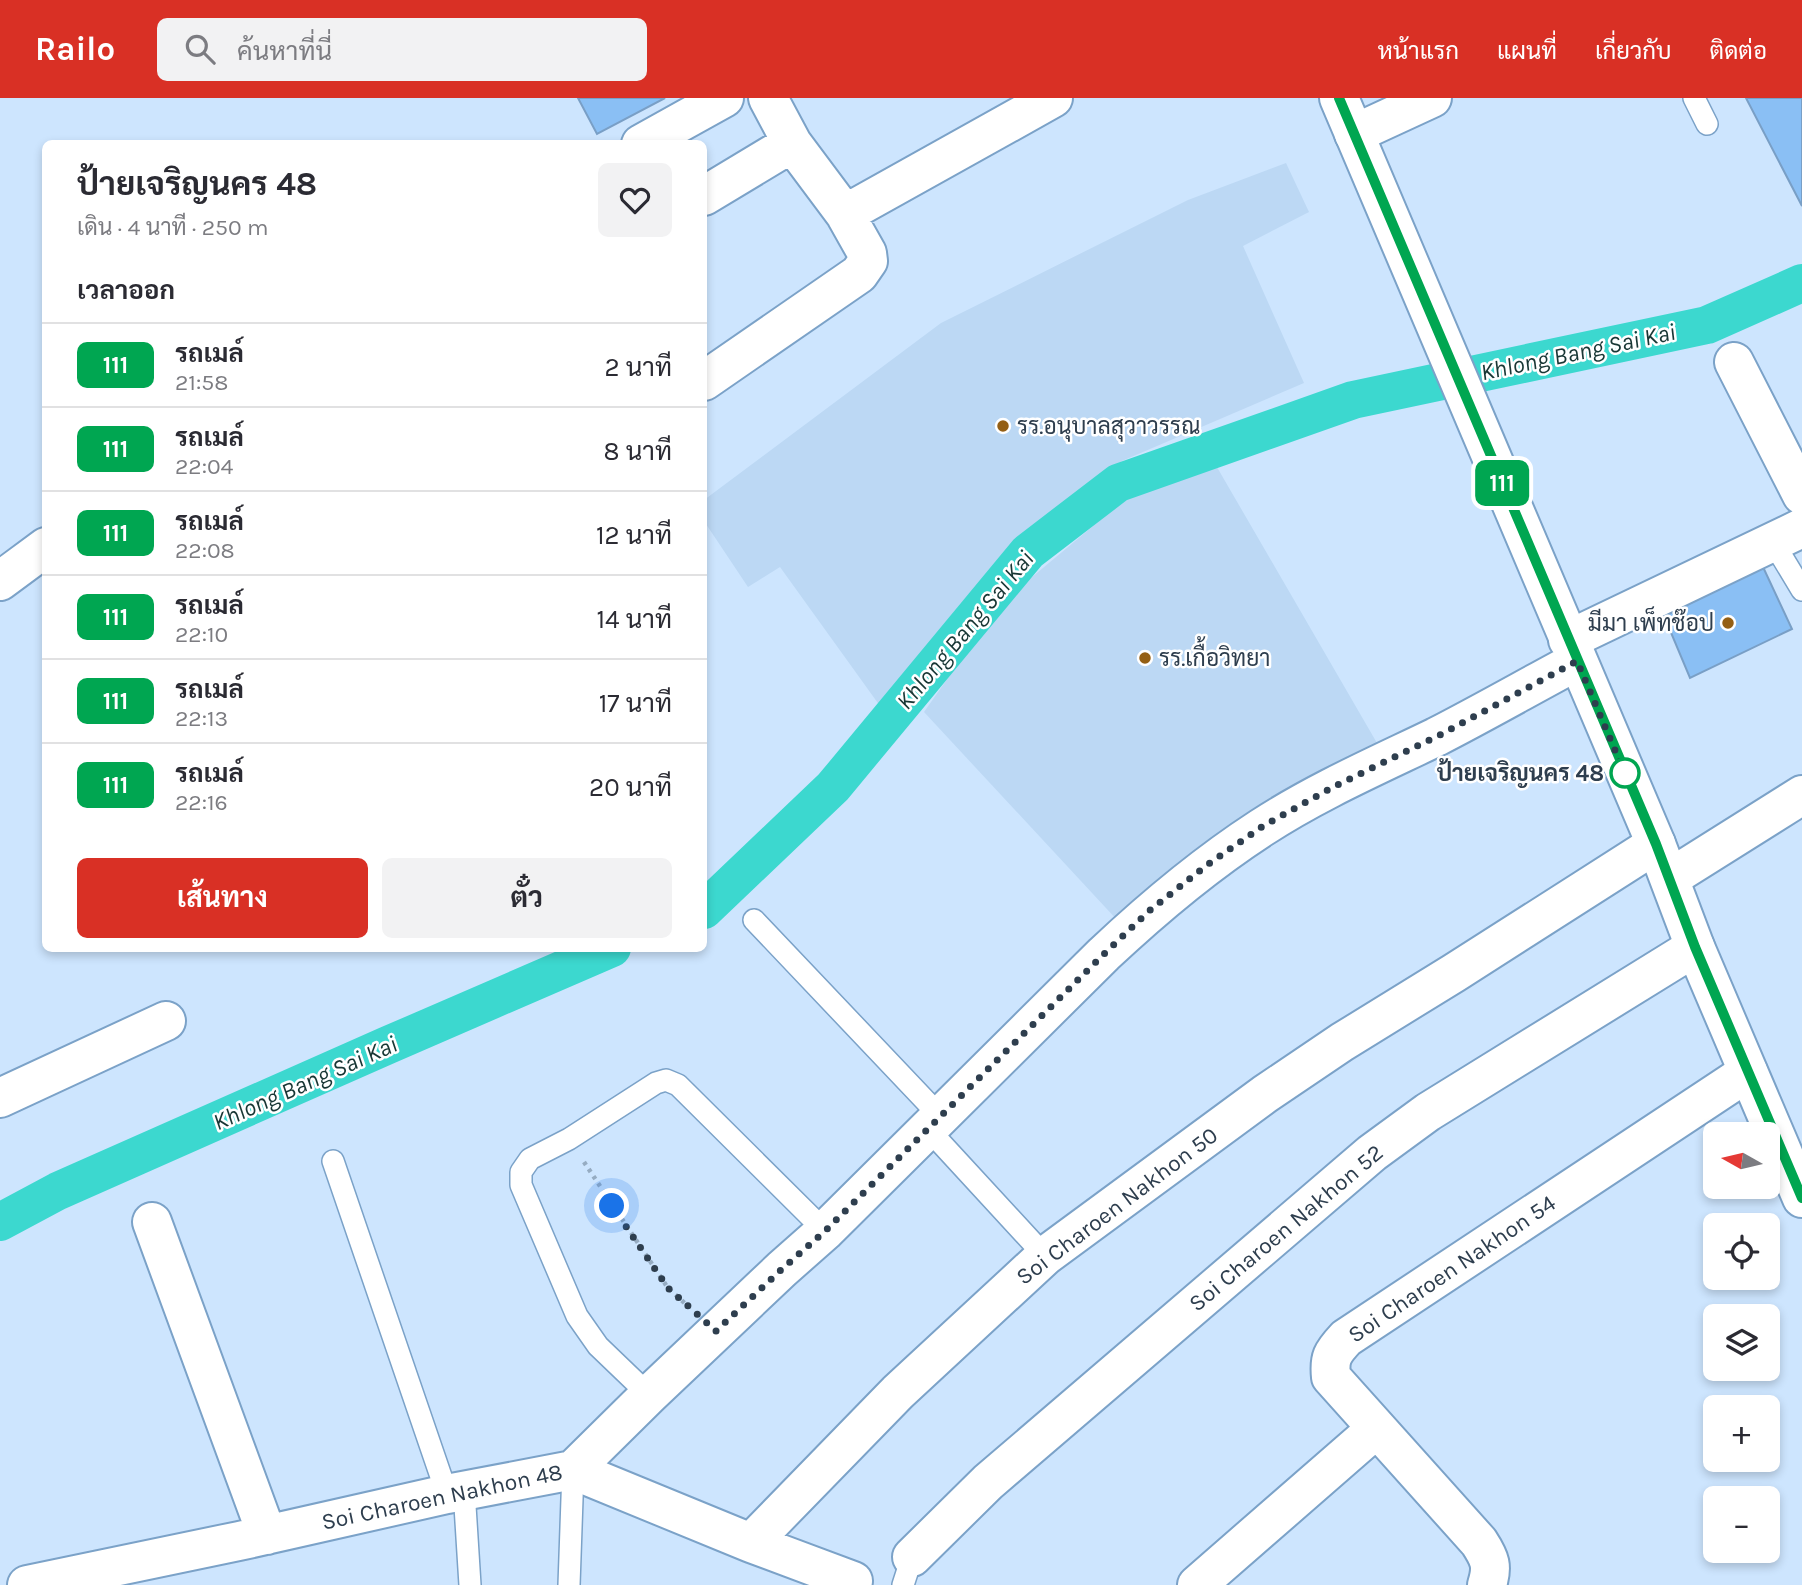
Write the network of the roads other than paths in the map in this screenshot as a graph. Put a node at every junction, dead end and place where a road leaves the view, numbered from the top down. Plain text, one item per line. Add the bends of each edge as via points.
1 (724, 98) edge
2 (768, 98) edge
3 (1053, 98) edge
4 (1339, 98) edge
5 (1432, 98) edge
6 (1694, 98) edge
7 (1707, 124) dead end
8 (1354, 134) junction
9 (648, 140) edge
10 (792, 143) junction
11 (707, 194) edge
12 (845, 214) junction
13 (1734, 362) dead end
14 (707, 379) edge
15 (1802, 495) edge
16 (1787, 535) edge
17 (42, 550) edge
18 (0, 581) edge
19 (1802, 590) edge
20 (1572, 651) junction
21 (1802, 795) edge
22 (1663, 861) junction
23 (754, 920) dead end
24 (1695, 947) junction
25 (166, 1021) dead end
26 (1748, 1072) junction
27 (0, 1098) edge
28 (934, 1123) junction
29 (333, 1161) dead end
30 (1802, 1198) edge
31 (152, 1222) dead end
32 (825, 1231) junction
33 (1045, 1256) junction
34 (649, 1395) junction
35 (1376, 1429) junction
36 (573, 1470) junction
37 (455, 1492) junction
38 (267, 1535) junction
39 (751, 1542) junction
40 (907, 1571) edge
41 (853, 1581) dead end
42 (27, 1585) edge
43 (470, 1585) edge
44 (569, 1585) edge
45 (1198, 1585) edge
46 (1487, 1585) edge

1 - 9 street
2 - 10 street
3 - 12 street
4 - 8 street
5 - 8 street
6 - 7 lane
8 - 20 street
10 - 11 street
10 - 12 street
12 - 14 street via 867,253 859,274
13 - 15 street
16 - 19 lane
16 - 20 street, Soi Charoen Nakhon 48
17 - 18 street
20 - 22 street
20 - 28 street, Soi Charoen Nakhon 48 via 1440,735 1263,826 1207,865 1149,911
21 - 22 street, Soi Charoen Nakhon 50
22 - 24 street
22 - 33 street, Soi Charoen Nakhon 50 via 1309,1064
23 - 28 lane
24 - 26 street
24 - 40 street, Soi Charoen Nakhon 52 via 1428,1112 1372,1153 988,1482
25 - 27 street
26 - 30 street
26 - 35 street, Soi Charoen Nakhon 54 via 1346,1338 1329,1362 1331,1377
28 - 32 street, Soi Charoen Nakhon 48
28 - 33 lane
29 - 37 lane
31 - 38 street
32 - 34 street, Soi Charoen Nakhon 48
32 - 34 lane via 678,1085 666,1080 530,1159 521,1172 521,1185 577,1316 598,1346
33 - 39 street, Soi Charoen Nakhon 50 via 898,1392
34 - 36 street, Soi Charoen Nakhon 48
35 - 45 street
35 - 46 street, Soi Charoen Nakhon 54 via 1479,1542 1489,1557
36 - 37 street, Soi Charoen Nakhon 48
36 - 39 street
36 - 44 lane
37 - 38 street, Soi Charoen Nakhon 48
37 - 43 lane
38 - 42 street, Soi Charoen Nakhon 48
39 - 41 street

